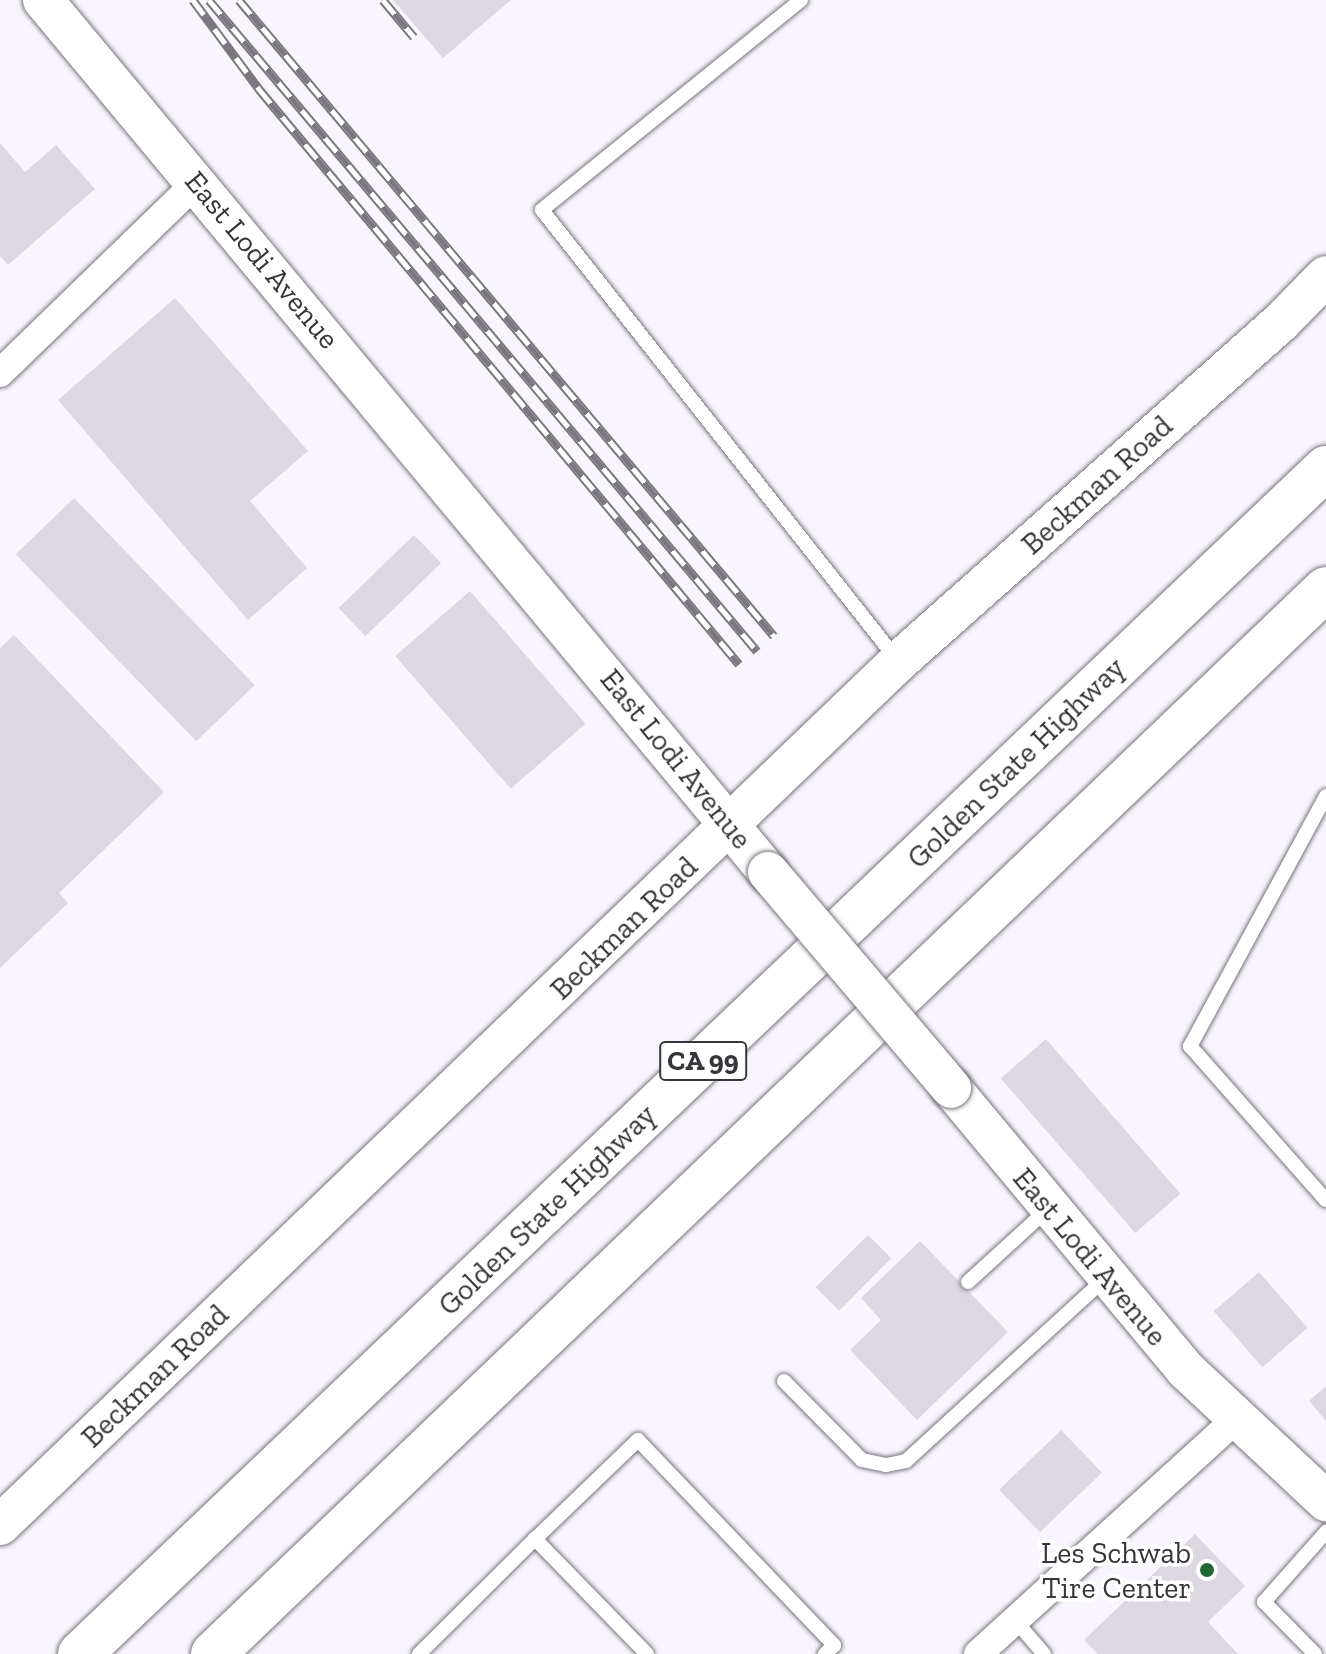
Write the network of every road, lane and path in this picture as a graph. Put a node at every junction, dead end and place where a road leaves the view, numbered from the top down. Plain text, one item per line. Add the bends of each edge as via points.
1 (43, 0) edge
2 (801, 0) edge
3 (197, 182) junction
4 (1326, 276) edge
5 (0, 373) edge
6 (1326, 468) edge
7 (1326, 589) edge
8 (898, 662) junction
9 (1326, 796) edge
10 (731, 824) junction
11 (1326, 1200) edge
12 (1049, 1207) junction
13 (1106, 1278) junction
14 (968, 1282) dead end
15 (784, 1381) dead end
16 (1235, 1420) junction
17 (1326, 1501) edge
18 (0, 1525) edge
19 (1326, 1532) edge
20 (535, 1539) junction
21 (1014, 1619) junction
22 (80, 1654) edge
23 (213, 1654) edge
24 (419, 1654) edge
25 (647, 1654) edge
26 (825, 1654) edge
27 (978, 1654) edge
28 (1044, 1654) edge
29 (1315, 1654) edge

1 - 3 street, East Lodi Avenue
2 - 8 lane via 542,210
3 - 5 street
3 - 10 street, East Lodi Avenue
4 - 8 street, Beckman Road via 1281,322
6 - 22 highway, Golden State Highway / CA 99
7 - 23 highway, CA 99
8 - 10 street, Beckman Road
9 - 11 lane via 1190,1046
10 - 12 street, East Lodi Avenue, bridge
10 - 18 street, Beckman Road
12 - 13 street, East Lodi Avenue
12 - 14 lane
13 - 15 lane via 906,1461 886,1465 862,1460
13 - 16 street, East Lodi Avenue
16 - 17 street, East Lodi Avenue
16 - 21 street
19 - 29 lane via 1264,1602
20 - 24 lane
20 - 25 lane
20 - 26 lane via 638,1440 834,1645
21 - 27 street
21 - 28 lane

